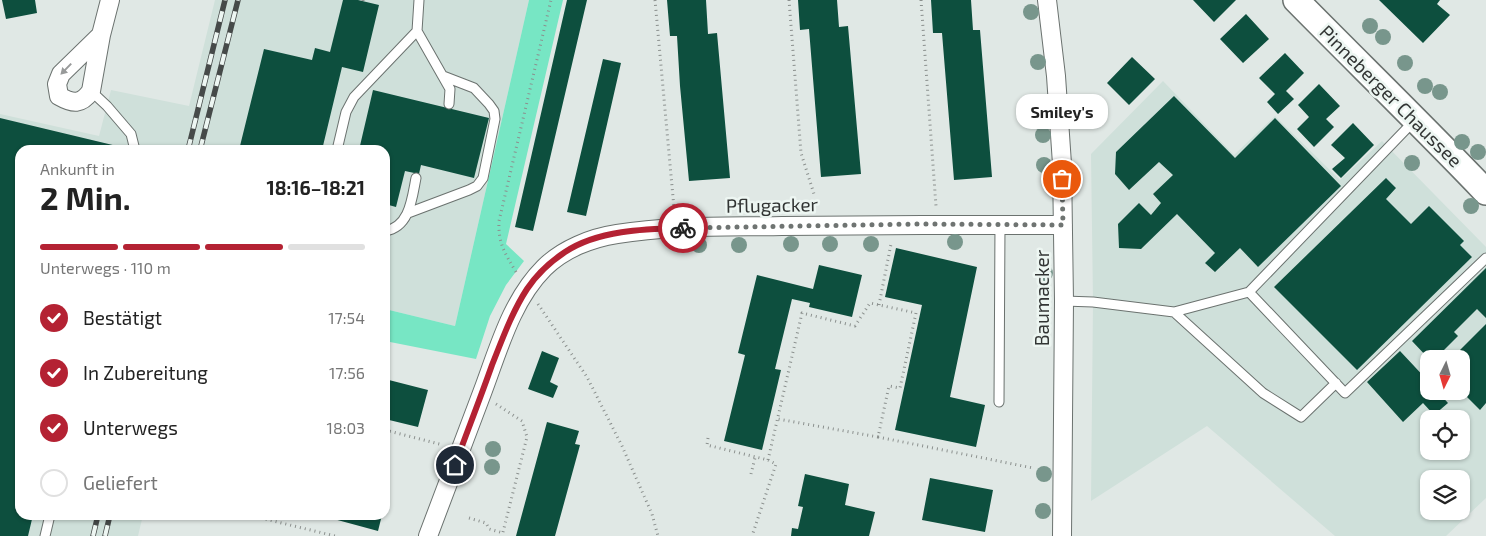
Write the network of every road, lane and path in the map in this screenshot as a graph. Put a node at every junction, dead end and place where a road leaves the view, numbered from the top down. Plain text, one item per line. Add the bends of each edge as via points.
1 (110, 0) edge
2 (419, 0) edge
3 (551, 0) edge
4 (655, 0) edge
5 (789, 0) edge
6 (921, 0) edge
7 (1047, 0) edge
8 (1296, 0) edge
9 (417, 31) junction
10 (101, 35) junction
11 (442, 76) junction
12 (91, 91) junction
13 (449, 104) dead end
14 (1415, 120) junction
15 (133, 145) edge
16 (338, 145) edge
17 (416, 178) dead end
18 (1486, 192) edge
19 (814, 194) dead end
20 (936, 212) dead end
21 (408, 213) junction
22 (675, 215) dead end
23 (1000, 225) junction
24 (1063, 225) junction
25 (390, 230) edge
26 (891, 241) dead end
27 (1486, 258) edge
28 (520, 279) dead end
29 (1249, 292) junction
30 (1064, 301) junction
31 (536, 302) dead end
32 (879, 305) junction
33 (1174, 312) junction
34 (1336, 383) junction
35 (493, 402) dead end
36 (999, 402) dead end
37 (778, 419) junction
38 (390, 431) edge
39 (878, 437) junction
40 (708, 438) dead end
41 (448, 446) dead end
42 (755, 458) junction
43 (768, 460) junction
44 (1033, 468) dead end
45 (751, 474) dead end
46 (469, 518) dead end
47 (49, 520) edge
48 (269, 520) edge
49 (503, 535) edge
50 (45, 536) edge
51 (335, 536) edge
52 (428, 536) edge
53 (658, 536) edge
54 (752, 536) edge
55 (1062, 536) edge

1 - 10 street
2 - 9 lane
3 - 28 path via 499,221 502,248
4 - 22 path
5 - 19 path via 801,153
6 - 20 path
7 - 24 street, Baumacker via 1056,76
8 - 14 main road, Pinneberger Chaussee
9 - 11 lane
9 - 16 lane via 354,96 346,112
10 - 12 street
10 -> 12 street via 61,74 57,84 59,96 68,101 78,102
11 - 13 lane via 450,89
11 - 21 lane via 474,88 494,111 483,178 478,186
12 - 15 lane via 131,134
14 - 18 main road, Pinneberger Chaussee
14 - 29 lane
17 - 21 lane
21 - 25 lane
23 - 24 street, Pflugacker
23 - 36 lane
23 - 52 street, Pflugacker via 659,229 616,234 566,251 527,289 514,312
24 - 30 street, Baumacker
26 - 32 path
27 - 34 lane via 1345,393
29 - 33 lane
29 - 34 lane
30 - 33 lane
30 - 55 street, Baumacker
31 - 53 path via 587,376 622,446 652,514
32 - 37 path via 870,303 855,326 802,312
32 - 39 path via 916,313 900,388 889,386
33 - 34 lane via 1263,393 1301,417
35 - 49 path via 522,421 527,437
37 - 39 path
37 - 43 path
38 - 41 path
39 - 44 path
40 - 42 path via 707,445
42 - 43 path
42 - 45 path
43 - 54 path via 776,464
46 - 49 path via 486,523 489,529
47 - 50 lane
48 - 51 path

